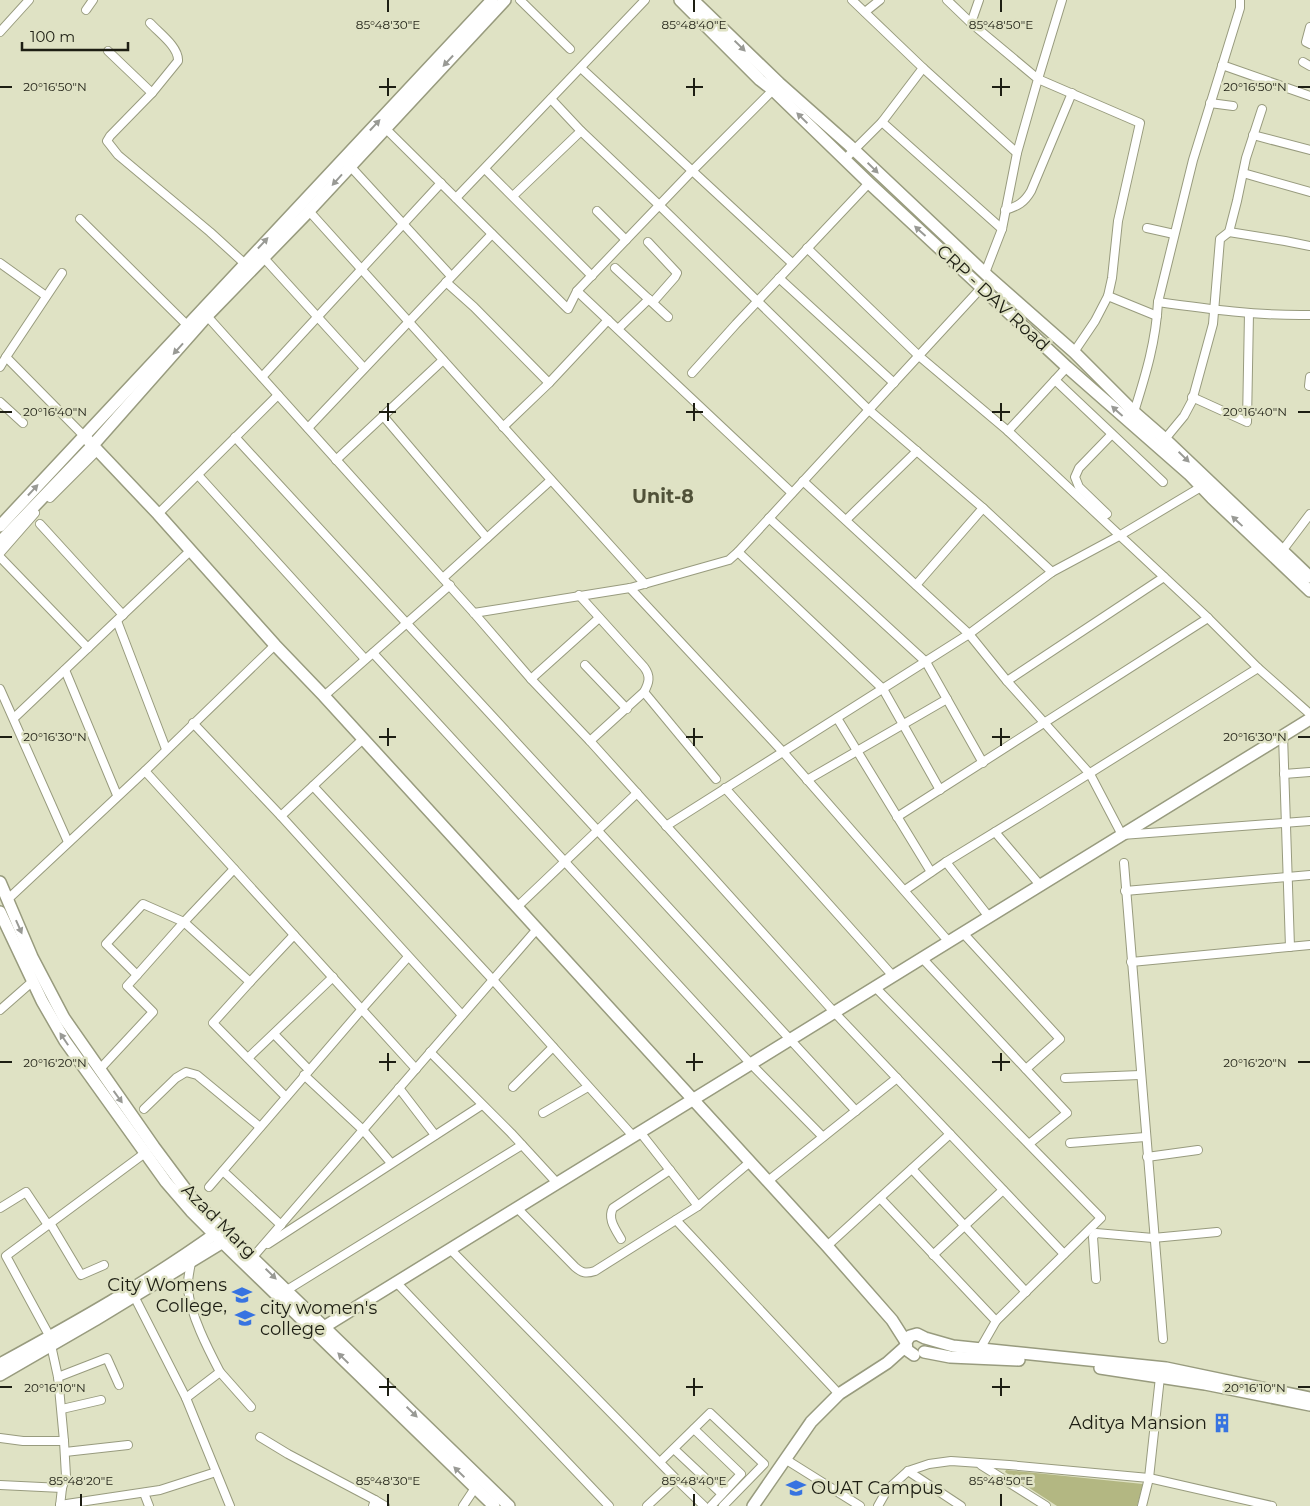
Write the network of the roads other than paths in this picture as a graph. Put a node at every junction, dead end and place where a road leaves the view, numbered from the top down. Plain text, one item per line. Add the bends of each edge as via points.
1 (28, 0) edge
2 (93, 0) edge
3 (492, 0) edge
4 (505, 0) edge
5 (520, 0) edge
6 (645, 0) edge
7 (852, 0) edge
8 (880, 0) edge
9 (947, 0) edge
10 (979, 0) edge
11 (1062, 0) edge
12 (1240, 0) edge
13 (685, 1) edge
14 (86, 10) dead end
15 (865, 12) junction
16 (150, 23) dead end
17 (971, 23) junction
18 (1310, 27) edge
19 (0, 32) edge
20 (1310, 44) edge
21 (570, 49) dead end
22 (108, 51) dead end
23 (1222, 65) junction
24 (581, 68) junction
25 (923, 68) junction
26 (1038, 78) junction
27 (773, 90) junction
28 (152, 93) junction
29 (1072, 93) junction
30 (1310, 96) edge
31 (551, 99) junction
32 (1210, 103) junction
33 (1233, 106) dead end
34 (1262, 109) dead end
35 (882, 122) junction
36 (385, 128) junction
37 (581, 131) junction
38 (1253, 135) junction
39 (855, 150) junction
40 (1310, 150) edge
41 (1017, 153) junction
42 (844, 160) junction
43 (350, 166) junction
44 (485, 168) junction
45 (692, 170) junction
46 (1243, 173) junction
47 (440, 183) junction
48 (869, 183) junction
49 (1310, 192) edge
50 (513, 196) junction
51 (456, 198) junction
52 (659, 205) junction
53 (1006, 210) junction
54 (309, 211) junction
55 (597, 211) dead end
56 (80, 219) dead end
57 (403, 224) junction
58 (1147, 228) dead end
59 (1002, 229) junction
60 (1229, 232) junction
61 (492, 234) junction
62 (1174, 234) junction
63 (626, 240) junction
64 (648, 242) dead end
65 (1310, 246) edge
66 (807, 248) junction
67 (263, 257) junction
68 (0, 263) edge
69 (244, 263) junction
70 (792, 263) junction
71 (615, 268) dead end
72 (361, 269) junction
73 (62, 273) dead end
74 (986, 273) junction
75 (592, 276) junction
76 (779, 278) junction
77 (448, 279) junction
78 (982, 287) junction
79 (577, 291) junction
80 (46, 296) junction
81 (1108, 296) junction
82 (650, 300) junction
83 (757, 301) junction
84 (1158, 302) junction
85 (1214, 310) junction
86 (1249, 313) junction
87 (1310, 315) edge
88 (207, 316) junction
89 (1157, 316) junction
90 (317, 317) junction
91 (668, 317) dead end
92 (608, 320) junction
93 (1039, 321) junction
94 (409, 322) junction
95 (187, 325) junction
96 (618, 329) junction
97 (1029, 331) junction
98 (1074, 352) junction
99 (919, 356) junction
100 (6, 357) junction
101 (443, 360) junction
102 (0, 367) edge
103 (1067, 367) junction
104 (364, 368) junction
105 (692, 372) dead end
106 (262, 377) junction
107 (1310, 378) edge
108 (1056, 380) junction
109 (549, 383) junction
110 (894, 383) junction
111 (1310, 386) edge
112 (278, 395) junction
113 (1192, 398) junction
114 (0, 402) edge
115 (869, 410) junction
116 (1134, 412) junction
117 (384, 417) junction
118 (23, 423) dead end
119 (503, 427) junction
120 (308, 428) junction
121 (1008, 431) junction
122 (1112, 434) junction
123 (84, 436) junction
124 (235, 437) junction
125 (1165, 439) junction
126 (95, 447) junction
127 (917, 451) junction
128 (336, 460) junction
129 (198, 475) junction
130 (551, 480) junction
131 (803, 482) junction
132 (1163, 482) dead end
133 (1201, 487) junction
134 (792, 493) junction
135 (983, 508) junction
136 (158, 514) junction
137 (1108, 514) dead end
138 (1310, 514) edge
139 (770, 518) junction
140 (846, 520) junction
141 (40, 524) dead end
142 (0, 526) edge
143 (1119, 536) junction
144 (487, 538) junction
145 (0, 542) edge
146 (190, 551) junction
147 (1282, 551) junction
148 (738, 552) junction
149 (0, 553) edge
150 (0, 557) edge
151 (1052, 572) junction
152 (1164, 577) junction
153 (1310, 577) edge
154 (443, 578) junction
155 (645, 584) junction
156 (450, 585) junction
157 (916, 585) junction
158 (630, 588) junction
159 (1310, 591) edge
160 (579, 595) junction
161 (474, 612) junction
162 (123, 614) junction
163 (599, 618) junction
164 (1208, 618) junction
165 (116, 621) junction
166 (405, 624) junction
167 (969, 634) junction
168 (275, 645) junction
169 (88, 648) junction
170 (373, 653) junction
171 (365, 659) junction
172 (926, 662) junction
173 (585, 665) dead end
174 (1258, 668) junction
175 (64, 670) junction
176 (531, 679) junction
177 (1008, 680) junction
178 (0, 689) edge
179 (883, 689) junction
180 (644, 692) junction
181 (324, 696) junction
182 (947, 699) junction
183 (627, 708) junction
184 (1310, 714) edge
185 (14, 718) junction
186 (836, 718) junction
187 (1310, 719) edge
188 (193, 723) junction
189 (1046, 723) junction
190 (903, 724) junction
191 (1283, 735) junction
192 (363, 739) junction
193 (590, 741) junction
194 (166, 749) junction
195 (857, 751) junction
196 (783, 752) junction
197 (983, 763) junction
198 (145, 771) junction
199 (1310, 772) edge
200 (1090, 774) junction
201 (1284, 774) junction
202 (716, 779) dead end
203 (807, 780) junction
204 (313, 786) junction
205 (725, 788) junction
206 (940, 790) junction
207 (637, 793) junction
208 (117, 795) junction
209 (281, 816) junction
210 (898, 817) junction
211 (1310, 821) edge
212 (1285, 823) junction
213 (666, 826) junction
214 (598, 831) junction
215 (995, 832) junction
216 (1122, 835) junction
217 (68, 842) junction
218 (565, 861) junction
219 (946, 862) junction
220 (1124, 864) dead end
221 (234, 869) junction
222 (931, 872) junction
223 (1310, 876) edge
224 (1288, 878) junction
225 (0, 882) edge
226 (1040, 886) junction
227 (905, 890) junction
228 (1125, 891) junction
229 (7, 900) junction
230 (518, 908) junction
231 (989, 917) junction
232 (1, 918) edge
233 (184, 922) junction
234 (537, 929) junction
235 (963, 933) junction
236 (294, 935) junction
237 (949, 942) junction
238 (1310, 945) edge
239 (1290, 946) junction
240 (408, 957) junction
241 (922, 958) junction
242 (1131, 962) junction
243 (136, 975) junction
244 (893, 976) junction
245 (333, 978) junction
246 (492, 980) junction
247 (33, 981) junction
248 (250, 982) junction
249 (876, 987) junction
250 (362, 1009) junction
251 (0, 1010) edge
252 (834, 1012) junction
253 (462, 1015) junction
254 (274, 1034) junction
255 (790, 1039) junction
256 (553, 1047) junction
257 (430, 1052) junction
258 (248, 1058) junction
259 (751, 1064) junction
260 (416, 1069) junction
261 (1026, 1069) junction
262 (99, 1070) junction
263 (307, 1072) junction
264 (1140, 1075) junction
265 (897, 1078) junction
266 (1065, 1078) dead end
267 (513, 1087) dead end
268 (588, 1087) junction
269 (399, 1088) junction
270 (286, 1097) junction
271 (693, 1100) junction
272 (482, 1104) junction
273 (144, 1110) dead end
274 (856, 1111) junction
275 (543, 1113) dead end
276 (260, 1127) junction
277 (363, 1130) junction
278 (637, 1134) junction
279 (950, 1134) junction
280 (435, 1135) junction
281 (823, 1137) junction
282 (1145, 1137) junction
283 (1070, 1143) dead end
284 (1029, 1144) junction
285 (522, 1145) junction
286 (1198, 1150) dead end
287 (145, 1152) junction
288 (1147, 1157) junction
289 (750, 1162) junction
290 (392, 1163) junction
291 (912, 1169) junction
292 (670, 1170) junction
293 (223, 1171) junction
294 (768, 1181) junction
295 (557, 1183) junction
296 (209, 1187) dead end
297 (1003, 1190) junction
298 (880, 1198) junction
299 (698, 1206) junction
300 (0, 1208) edge
301 (518, 1208) junction
302 (676, 1220) junction
303 (49, 1224) junction
304 (281, 1225) junction
305 (965, 1226) junction
306 (1217, 1232) dead end
307 (223, 1235) junction
308 (1153, 1238) junction
309 (621, 1240) dead end
310 (827, 1246) junction
311 (450, 1249) junction
312 (256, 1253) junction
313 (1064, 1254) junction
314 (933, 1255) junction
315 (9, 1262) junction
316 (191, 1262) junction
317 (0, 1264) edge
318 (104, 1266) dead end
319 (1096, 1279) dead end
320 (396, 1282) junction
321 (287, 1290) junction
322 (1026, 1292) junction
323 (134, 1296) junction
324 (892, 1320) junction
325 (996, 1321) junction
326 (324, 1327) junction
327 (921, 1336) junction
328 (1163, 1339) dead end
329 (51, 1341) junction
330 (906, 1344) junction
331 (919, 1354) junction
332 (980, 1354) junction
333 (886, 1363) junction
334 (0, 1364) edge
335 (220, 1372) junction
336 (0, 1375) edge
337 (58, 1377) junction
338 (1160, 1377) junction
339 (1192, 1378) junction
340 (119, 1385) dead end
341 (839, 1394) junction
342 (186, 1398) junction
343 (1310, 1398) edge
344 (101, 1400) dead end
345 (1310, 1405) edge
346 (251, 1407) dead end
347 (62, 1409) junction
348 (694, 1429) junction
349 (0, 1438) edge
350 (260, 1438) dead end
351 (64, 1440) junction
352 (128, 1446) dead end
353 (674, 1449) junction
354 (66, 1452) junction
355 (785, 1459) junction
356 (660, 1462) junction
357 (979, 1464) junction
358 (908, 1471) junction
359 (216, 1472) junction
360 (1149, 1478) junction
361 (676, 1479) junction
362 (0, 1485) edge
363 (62, 1488) junction
364 (475, 1488) junction
365 (144, 1493) junction
366 (722, 1494) junction
367 (374, 1503) edge
368 (60, 1506) edge
369 (149, 1506) edge
370 (230, 1506) edge
371 (385, 1506) edge
372 (464, 1506) edge
373 (494, 1506) edge
374 (509, 1506) edge
375 (609, 1506) edge
376 (647, 1506) edge
377 (704, 1506) edge
378 (711, 1506) edge
379 (723, 1506) edge
380 (753, 1506) edge
381 (860, 1506) edge
382 (878, 1506) edge
383 (961, 1506) edge
384 (1046, 1506) edge
385 (1142, 1506) edge
386 (1272, 1506) edge

1 - 19 street
2 - 14 street
69 -> 3 street
4 -> 36 street
5 - 21 street
6 - 24 street
7 - 15 street
8 - 15 street
9 - 17 street
10 - 17 street
11 - 26 street
12 - 23 street
13 - 27 street, CRP - DAV Road
13 -> 39 street, CRP - DAV Road
15 - 25 street
16 - 28 street via 174,48 178,57 175,66
17 - 26 street
18 - 20 street via 1306,42
22 - 28 street
23 - 30 street
23 - 32 street
24 - 31 street
24 - 45 street
25 - 35 street
25 - 41 street
26 - 29 street
26 - 41 street
42 -> 27 street, CRP - DAV Road
27 - 45 street
28 - 69 street via 107,141 118,155
29 - 53 street via 1031,192 1018,207
29 - 81 street via 1140,123 1118,221
31 - 37 street
31 - 44 street
32 - 33 street
32 - 62 street
34 - 38 street
35 - 39 street
35 - 59 street
36 - 43 street
36 - 47 street
37 - 50 street
37 - 52 street
38 - 40 street
38 - 46 street
39 - 42 street
39 -> 74 street, CRP - DAV Road
41 - 53 street
42 - 48 street, CRP - DAV Road
43 -> 54 street
43 - 57 street
44 - 50 street
44 - 51 street
45 - 52 street
45 - 70 street
46 - 49 street
46 - 60 street
47 - 51 street
47 - 57 street
48 - 66 street
78 -> 48 street, CRP - DAV Road
50 - 75 street
51 - 61 street
52 - 63 street
52 - 83 street
53 - 59 street
54 - 67 street
54 - 72 street
55 - 63 street
56 - 95 street
57 - 72 street
57 - 77 street
58 - 62 street
59 - 74 street
60 - 65 street
60 - 85 street via 1220,239
61 - 77 street
61 - 79 street via 568,309
62 - 84 street
63 - 75 street
64 - 82 street via 677,273
66 - 70 street
66 - 99 street
67 - 88 street
67 - 90 street
68 - 80 street
69 - 95 street
70 - 76 street
71 - 82 street
72 - 90 street
72 - 94 street
73 - 80 street
74 - 93 street, CRP - DAV Road
75 - 79 street
76 - 83 street
76 - 110 street
77 - 94 street
77 - 109 street
78 - 97 street, CRP - DAV Road
78 - 99 street
79 - 92 street
80 - 100 street
81 - 89 street
81 - 98 street
82 - 91 street
82 - 96 street
83 - 105 street
83 - 115 street
84 - 85 street
84 - 89 street
85 - 86 street
85 - 113 street
86 - 87 street
86 - 113 street via 1247,422
88 - 106 street
88 -> 126 street
89 - 116 street via 1150,360
90 - 104 street
90 - 106 street
92 - 96 street
92 - 109 street
93 - 97 street
93 - 98 street, CRP - DAV Road
94 - 101 street
94 - 104 street
95 - 123 street
96 - 134 street
97 - 103 street, CRP - DAV Road
98 - 116 street, CRP - DAV Road
99 - 110 street
99 - 121 street
100 - 102 street
100 - 123 street
101 - 117 street
101 - 119 street
103 - 108 street
133 -> 103 street, CRP - DAV Road
104 - 120 street
106 - 112 street
107 - 111 street
108 - 121 street
108 - 122 street
109 - 119 street
110 - 115 street
112 - 120 street
112 - 124 street
113 - 125 street via 1184,416
114 - 118 street
115 - 127 street
115 - 131 street
116 - 125 street, CRP - DAV Road
117 - 128 street
117 - 144 street
119 - 130 street
120 - 128 street
121 - 143 street
122 - 132 street
122 - 137 street via 1079,468 1075,477 1079,487
123 - 126 street
142 -> 123 street
124 - 129 street
124 - 166 street
125 -> 147 street, CRP - DAV Road
126 - 136 street
126 - 145 street
126 - 149 street
127 - 135 street
127 - 140 street
128 - 154 street
129 - 136 street
129 - 171 street
130 - 144 street
130 - 155 street
131 - 134 street
131 - 140 street
133 - 143 street
159 -> 133 street, CRP - DAV Road
134 - 139 street
135 - 151 street
135 - 157 street
136 - 146 street
138 - 147 street
139 - 148 street
139 - 172 street
140 - 157 street
141 - 162 street
143 - 151 street
143 - 152 street
144 - 154 street
146 - 162 street
146 - 168 street
147 - 153 street, CRP - DAV Road
148 - 155 street via 729,560
148 - 179 street
150 - 169 street
151 - 167 street
152 - 164 street
152 - 177 street
154 - 156 street
155 - 158 street
156 - 161 street
156 - 166 street
157 - 167 street
158 - 160 street
158 - 196 street
160 - 161 street
160 - 163 street
161 - 176 street
162 - 165 street
163 - 176 street
163 - 180 street via 648,672
164 - 174 street
164 - 189 street
165 - 169 street
165 - 194 street
166 - 170 street
166 - 214 street
167 - 172 street
167 - 177 street
168 - 181 street
168 - 188 street
169 - 175 street
170 - 171 street
170 - 218 street
171 - 181 street
172 - 179 street
172 - 182 street
173 - 183 street
174 - 184 street
174 - 200 street
175 - 185 street
175 - 208 street
176 - 193 street
177 - 189 street
178 - 185 street
179 - 186 street
179 - 190 street
180 - 183 street
180 - 202 street
181 - 192 street
182 - 190 street
182 - 197 street
183 - 193 street
185 - 217 street
186 - 195 street
186 - 196 street
187 - 191 street
188 - 194 street
188 - 209 street
189 - 197 street
189 - 200 street
190 - 195 street
190 - 206 street
191 - 201 street
191 - 216 street
192 - 204 street
192 - 230 street
193 - 207 street
194 - 198 street
195 - 203 street
195 - 210 street
196 - 203 street
196 - 205 street
197 - 206 street
198 - 208 street
198 - 221 street
199 - 201 street
200 - 215 street
200 - 216 street
201 - 212 street
203 - 227 street
204 - 209 street
204 - 246 street
205 - 213 street
205 - 244 street
206 - 210 street
207 - 213 street
207 - 214 street
208 - 217 street
209 - 240 street
210 - 222 street
211 - 212 street
212 - 216 street
212 - 224 street
213 - 252 street
214 - 218 street
214 - 255 street
215 - 219 street
215 - 226 street
216 - 226 street
217 - 229 street
218 - 230 street
218 - 259 street
219 - 222 street
219 - 231 street
220 - 228 street
221 - 233 street
221 - 236 street
222 - 227 street
223 - 224 street
224 - 228 street
224 - 239 street
225 - 229 street, Azad Marg
226 - 231 street
227 - 237 street
228 - 242 street
229 -> 262 street, Azad Marg via 64,1018
230 - 234 street
231 - 235 street
232 - 247 street, Azad Marg
233 - 243 street
233 - 243 street via 143,904 106,944
233 - 248 street
234 - 246 street
234 - 271 street
235 - 237 street
235 - 261 street via 1060,1039
236 - 245 street
236 - 248 street
237 - 241 street
238 - 239 street
239 - 242 street
240 - 250 street
240 - 253 street
241 - 244 street
241 - 261 street
242 - 264 street
243 - 262 street via 126,986 153,1012
244 - 249 street
245 - 250 street
245 - 254 street
246 - 253 street
246 - 256 street
247 - 251 street
287 -> 247 street, Azad Marg via 65,1042
248 - 258 street via 213,1022
249 - 252 street
249 - 284 street
250 - 260 street
250 - 263 street
252 - 255 street
252 - 265 street
253 - 257 street
254 - 258 street
254 - 263 street
255 - 259 street
255 - 274 street
256 - 267 street
256 - 268 street
257 - 260 street
257 - 272 street
258 - 270 street
259 - 271 street
259 - 281 street
260 - 269 street
261 - 284 street via 1067,1113
262 -> 307 street, Azad Marg via 180,1184
263 - 270 street
263 - 277 street
264 - 266 street
264 - 282 street
265 - 274 street
265 - 279 street
268 - 275 street
268 - 278 street
269 - 277 street
269 - 280 street
270 - 276 street
271 - 278 street
271 - 289 street
272 - 280 street
272 - 285 street
273 - 276 street via 186,1072 197,1075
274 - 281 street
276 - 293 street
277 - 290 street
277 - 304 street
278 - 292 street
278 - 295 street
279 - 291 street
279 - 297 street
280 - 290 street
281 - 294 street
282 - 283 street
282 - 288 street
284 - 313 street via 1100,1218
285 - 295 street
285 - 321 street
286 - 288 street
287 - 303 street
287 - 307 street, Azad Marg via 178,1196
288 - 308 street
289 - 294 street
289 - 299 street
290 - 312 street
291 - 298 street
291 - 305 street
292 - 299 street
292 - 309 street via 613,1208 612,1221
293 - 296 street
293 - 304 street
294 - 310 street
295 - 301 street
297 - 305 street
297 - 313 street
298 - 310 street
298 - 314 street
299 - 302 street
300 - 303 street via 26,1192
301 - 302 street via 575,1267 588,1274
301 - 311 street
302 - 341 street
303 - 315 street via 6,1256
303 - 318 street via 81,1275
304 - 312 street
305 - 314 street
305 - 322 street
306 - 308 street
307 - 312 street, Azad Marg
307 - 316 street
307 - 329 street
364 -> 307 street, Azad Marg
308 - 319 street via 1096,1233 1093,1237
308 - 328 street
310 - 324 street
311 - 320 street
311 - 356 street
312 -> 321 street, Azad Marg
313 - 322 street
314 - 325 street
315 - 317 street
315 - 329 street
316 - 323 street
316 - 335 street via 188,1288 195,1316
320 - 326 street
320 - 375 street
321 - 326 street, Azad Marg
322 - 325 street
323 - 329 street
323 - 342 street
324 - 327 street
324 - 330 street
325 - 332 street
326 -> 374 street, Azad Marg
327 - 330 street via 910,1336
327 - 331 street via 927,1347
327 - 332 street
329 - 334 street
329 - 336 street
329 - 337 street
330 - 331 street via 910,1353
330 - 333 street
331 - 332 street via 950,1357
331 - 333 street
332 - 338 street
332 - 339 street via 1156,1367
333 - 341 street
335 - 342 street
335 - 346 street
337 - 340 street via 107,1358
337 - 347 street
338 - 339 street
338 - 360 street
339 - 343 street
339 - 345 street
341 - 355 street via 811,1422
342 - 359 street
344 - 347 street
347 - 351 street
348 - 353 street
348 - 366 street via 741,1474
348 - 379 street via 710,1413 764,1464
349 - 351 street
350 - 367 street
351 - 354 street
352 - 354 street
353 - 356 street
353 - 366 street
354 - 363 street via 66,1476
355 - 380 street
355 - 381 street
356 - 361 street
357 - 358 street via 929,1464
357 - 360 street
357 - 384 street
358 - 382 street via 887,1490
358 - 383 street
359 - 365 street
359 - 370 street
360 - 385 street
360 - 386 street
361 - 376 street
361 - 377 street
362 - 363 street
363 - 368 street
364 - 372 street
364 - 373 street, Azad Marg
365 - 368 street
365 - 369 street
366 - 378 street
367 - 371 street

